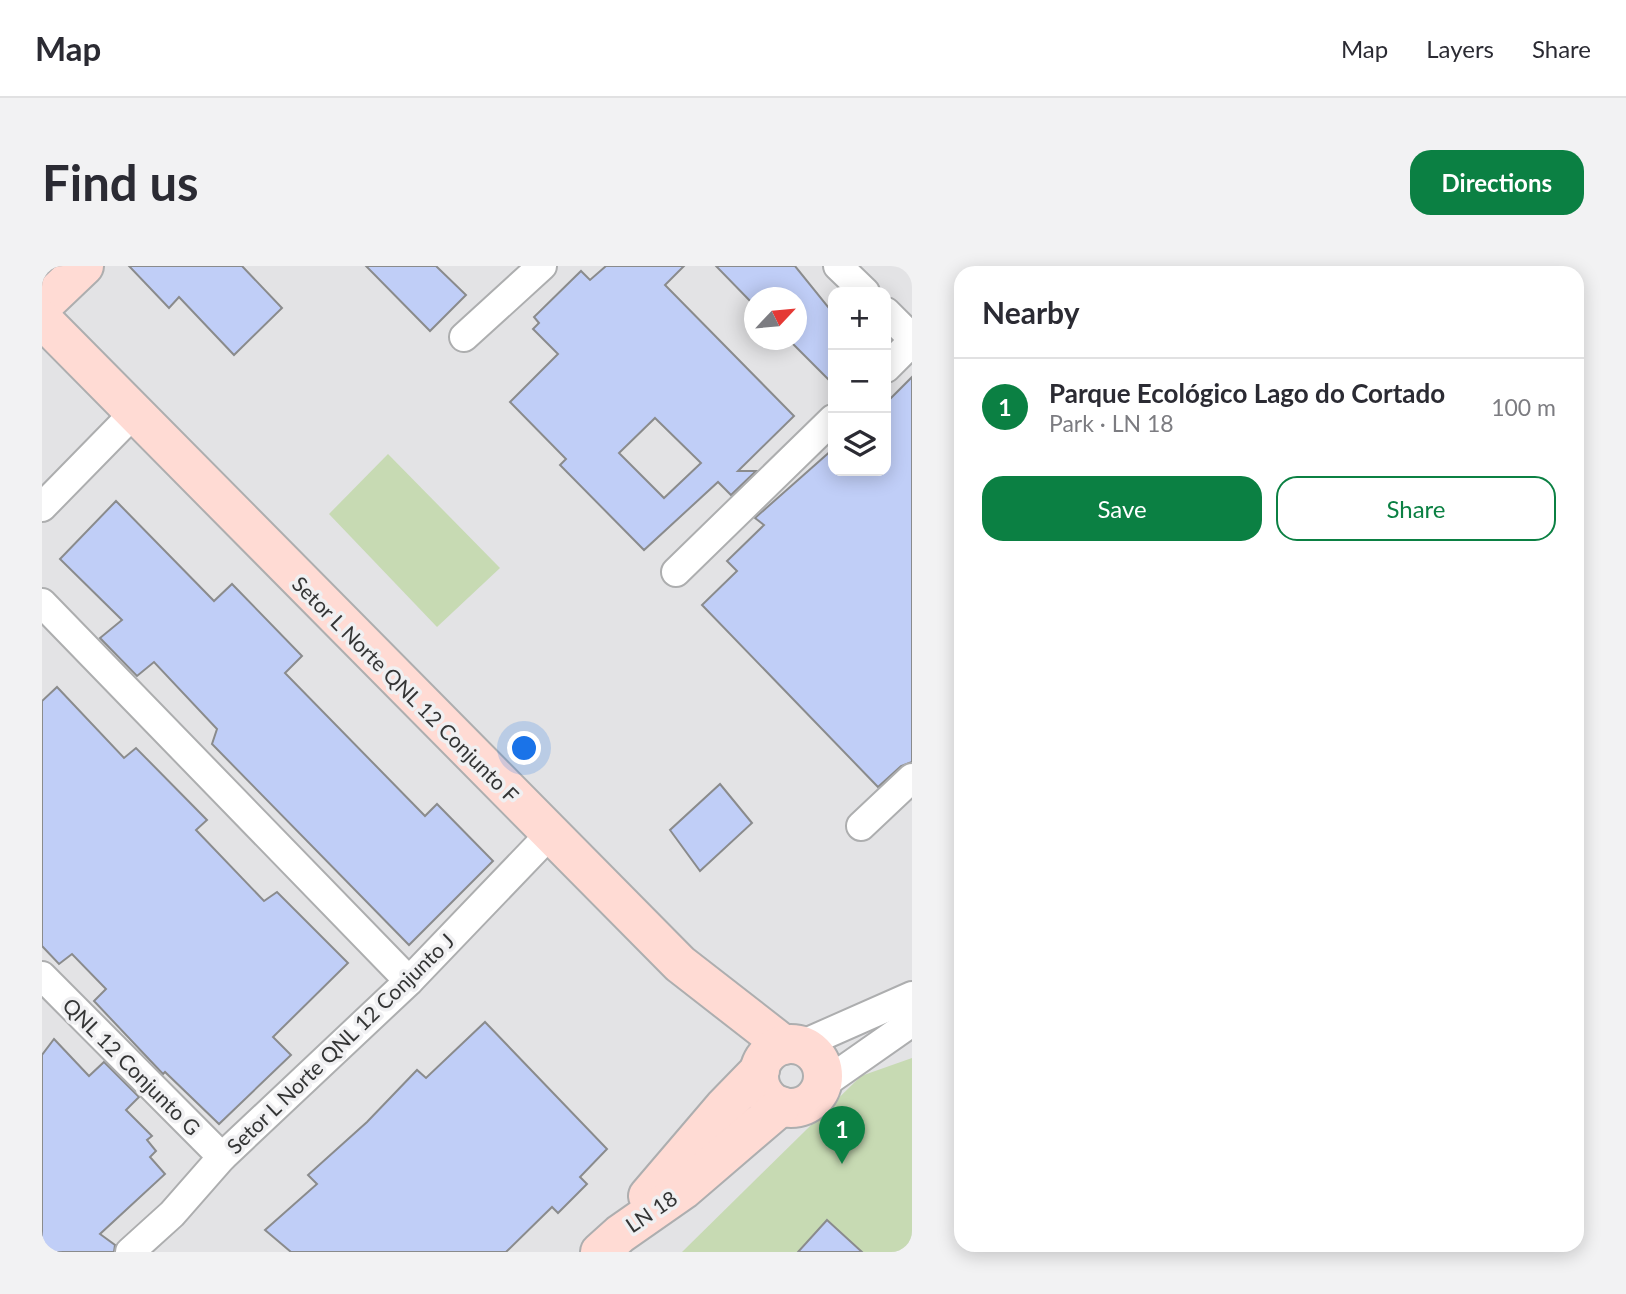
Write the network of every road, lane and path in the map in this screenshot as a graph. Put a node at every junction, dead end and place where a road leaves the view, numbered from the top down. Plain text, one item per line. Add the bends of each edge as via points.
1 (84, 266) edge
2 (542, 266) edge
3 (838, 266) edge
4 (860, 287) edge
5 (42, 306) edge
6 (891, 317) edge
7 (42, 319) edge
8 (464, 337) dead end
9 (912, 340) edge
10 (891, 363) edge
11 (132, 414) junction
12 (828, 424) edge
13 (42, 507) edge
14 (676, 572) dead end
15 (42, 603) edge
16 (912, 778) edge
17 (862, 826) dead end
18 (550, 834) junction
19 (42, 976) edge
20 (409, 981) junction
21 (912, 996) edge
22 (912, 1022) edge
23 (777, 1056) junction
24 (822, 1085) junction
25 (781, 1106) junction
26 (222, 1157) junction
27 (610, 1243) edge
28 (130, 1252) edge

1 - 5 street
2 - 8 street
3 - 4 street
6 - 9 street
7 - 11 street, Setor L Norte QNL 12 Conjunto F
9 - 10 street
11 - 13 street
11 - 18 street, Setor L Norte QNL 12 Conjunto F
12 - 14 street
15 - 20 street
16 - 17 street
18 - 20 street, Setor L Norte QNL 12 Conjunto J
18 - 23 street, Setor L Norte QNL 12 Conjunto F
19 - 26 street, QNL 12 Conjunto G
20 - 26 street, Setor L Norte QNL 12 Conjunto J
21 - 23 street
22 - 24 street
23 - 24 street via 820,1061
23 - 25 street via 761,1085
23 - 27 street, LN 18 via 724,1107
24 - 25 street via 806,1104
25 - 27 street, LN 18 via 684,1190
26 - 28 street, Setor L Norte QNL 12 Conjunto J via 172,1214

